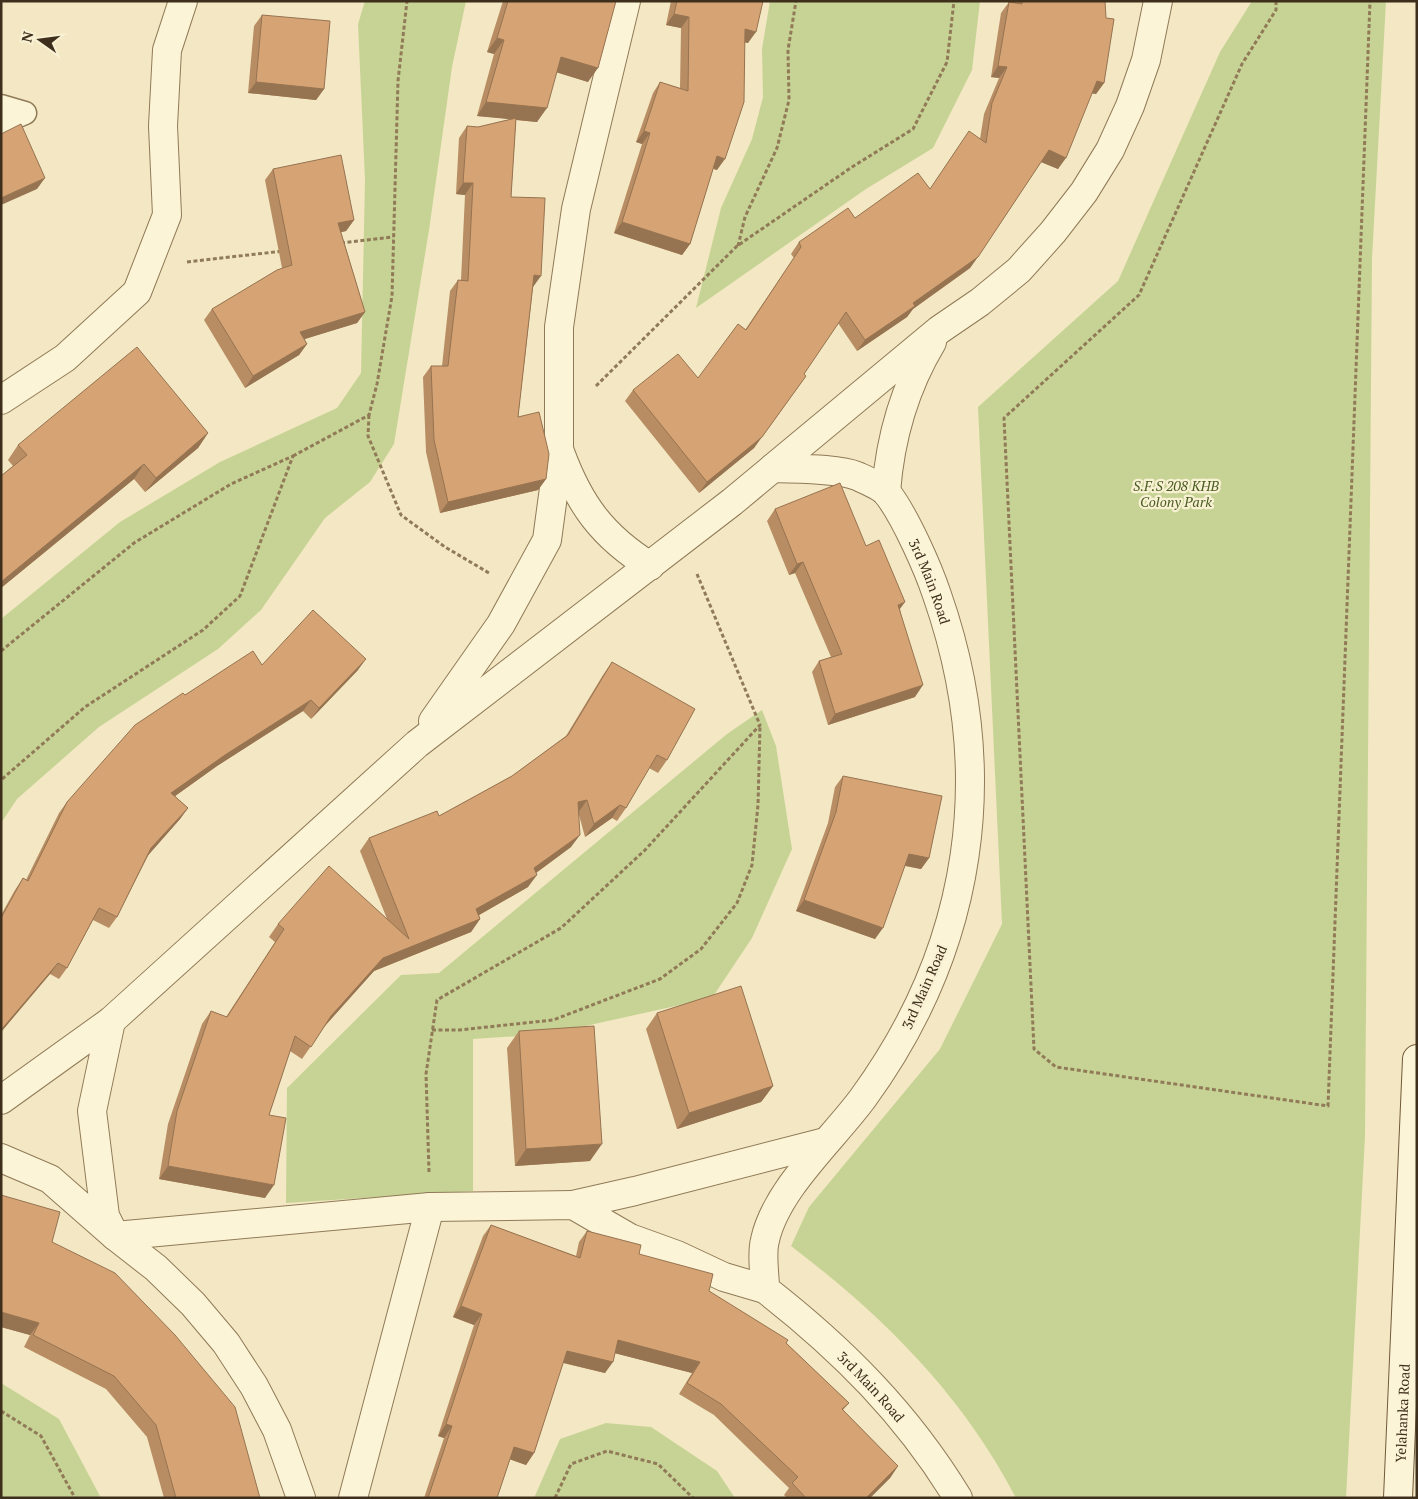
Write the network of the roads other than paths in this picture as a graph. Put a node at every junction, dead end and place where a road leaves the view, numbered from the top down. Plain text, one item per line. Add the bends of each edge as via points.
1 (182, 1) edge
2 (626, 1) edge
3 (1158, 1) edge
4 (1, 106) edge
5 (1, 123) edge
6 (939, 330) junction
7 (1, 400) edge
8 (559, 451) junction
9 (773, 468) junction
10 (886, 492) junction
11 (650, 566) junction
12 (417, 744) junction
13 (111, 1021) junction
14 (1417, 1060) edge
15 (1, 1100) edge
16 (825, 1142) junction
17 (1, 1158) edge
18 (573, 1205) junction
19 (430, 1207) junction
20 (115, 1236) junction
21 (765, 1289) junction
22 (301, 1498) edge
23 (353, 1498) edge
24 (958, 1498) edge
25 (1398, 1498) edge

1 - 7 street via 167,50 163,126 167,215 138,292 65,358
2 - 8 street via 576,209 560,327
3 - 6 street via 1146,60 1130,106 1110,150 1084,192 1019,270
4 - 5 lane via 25,113
6 - 9 street
6 - 10 street via 925,353 897,425 889,458
8 - 11 street via 571,482 588,511 626,551
8 - 12 street via 547,540 501,624
9 - 10 street via 855,475
9 - 11 street
10 - 16 street, 3rd Main Road via 933,582 961,680 969,731 971,787 966,843 942,952 920,1004 862,1100
11 - 12 street
12 - 13 street
13 - 15 street
13 - 20 street via 92,1112 105,1216
14 - 25 street, Yelahanka Road
16 - 18 street
16 - 21 street, 3rd Main Road via 782,1199 765,1240
17 - 20 street via 50,1179
18 - 19 street
18 - 21 street via 630,1238
19 - 20 street
19 - 23 street
20 - 22 street via 162,1274 226,1343 277,1430
21 - 24 street, 3rd Main Road via 816,1329 863,1375 906,1423

